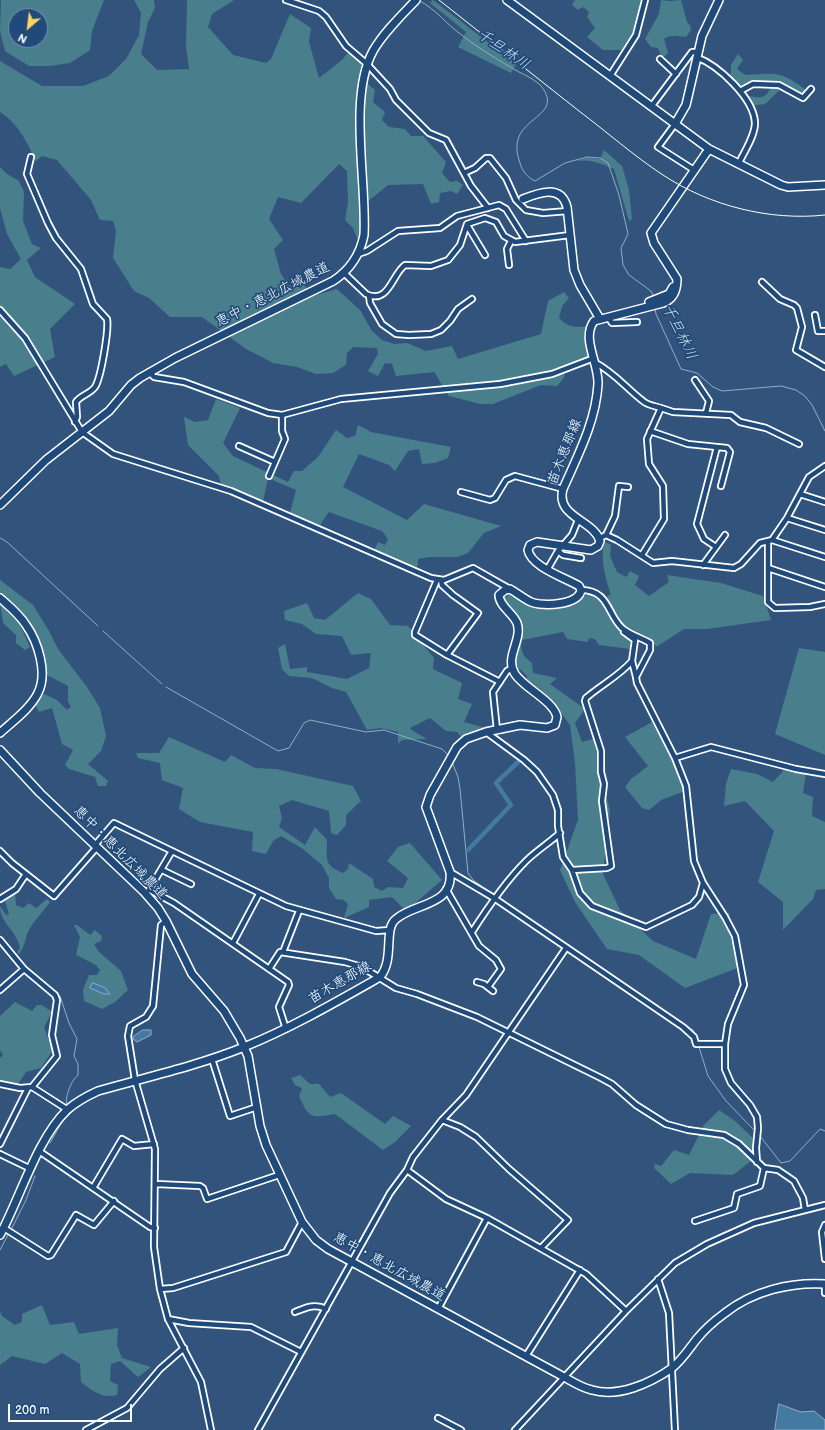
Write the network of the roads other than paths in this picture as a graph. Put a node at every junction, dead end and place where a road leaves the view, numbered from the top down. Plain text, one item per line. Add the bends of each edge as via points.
1 (286, 0) edge
2 (416, 0) edge
3 (507, 0) edge
4 (645, 0) edge
5 (719, 0) edge
6 (697, 55) junction
7 (660, 59) dead end
8 (367, 64) junction
9 (676, 74) junction
10 (610, 76) junction
11 (811, 89) dead end
12 (740, 91) junction
13 (651, 107) junction
14 (675, 124) junction
15 (709, 149) junction
16 (31, 157) dead end
17 (738, 163) junction
18 (694, 170) junction
19 (464, 173) junction
20 (825, 185) edge
21 (523, 199) dead end
22 (488, 208) junction
23 (568, 211) junction
24 (467, 225) junction
25 (570, 235) junction
26 (511, 241) junction
27 (526, 241) junction
28 (358, 254) junction
29 (486, 255) dead end
30 (509, 265) dead end
31 (344, 273) junction
32 (762, 282) dead end
33 (369, 296) junction
34 (472, 299) dead end
35 (643, 306) junction
36 (0, 310) edge
37 (815, 315) dead end
38 (608, 317) junction
39 (600, 319) junction
40 (637, 322) dead end
41 (825, 331) edge
42 (594, 360) junction
43 (825, 367) edge
44 (149, 372) junction
45 (695, 380) dead end
46 (661, 408) junction
47 (706, 413) junction
48 (282, 415) junction
49 (75, 422) junction
50 (650, 431) junction
51 (82, 432) junction
52 (799, 444) dead end
53 (239, 446) dead end
54 (717, 447) junction
55 (275, 462) junction
56 (825, 466) edge
57 (269, 476) dead end
58 (721, 486) dead end
59 (628, 487) dead end
60 (563, 489) junction
61 (461, 492) dead end
62 (800, 494) junction
63 (825, 502) edge
64 (0, 505) edge
65 (787, 518) junction
66 (578, 520) junction
67 (825, 530) edge
68 (725, 535) dead end
69 (603, 537) junction
70 (770, 540) junction
71 (716, 547) junction
72 (560, 548) junction
73 (642, 555) junction
74 (825, 557) edge
75 (581, 558) dead end
76 (703, 565) junction
77 (768, 568) junction
78 (547, 570) junction
79 (439, 580) junction
80 (825, 587) edge
81 (510, 589) junction
82 (581, 590) junction
83 (0, 598) edge
84 (825, 604) edge
85 (621, 627) junction
86 (447, 655) junction
87 (632, 661) junction
88 (512, 668) junction
89 (636, 677) junction
90 (500, 682) junction
91 (497, 730) junction
92 (486, 732) junction
93 (0, 733) edge
94 (0, 750) edge
95 (675, 758) junction
96 (825, 774) edge
97 (560, 834) junction
98 (96, 846) junction
99 (0, 851) edge
100 (172, 851) junction
101 (162, 870) junction
102 (572, 870) junction
103 (450, 872) junction
104 (26, 874) junction
105 (703, 883) junction
106 (191, 884) dead end
107 (446, 889) junction
108 (147, 891) junction
109 (259, 894) junction
110 (0, 898) edge
111 (494, 898) junction
112 (299, 911) junction
113 (166, 921) junction
114 (390, 930) junction
115 (472, 932) junction
116 (0, 940) edge
117 (233, 943) junction
118 (566, 948) junction
119 (283, 952) junction
120 (24, 969) junction
121 (269, 969) junction
122 (380, 977) junction
123 (477, 982) dead end
124 (488, 987) junction
125 (0, 990) edge
126 (493, 991) dead end
127 (286, 1029) junction
128 (509, 1033) junction
129 (724, 1044) junction
130 (244, 1047) junction
131 (212, 1059) junction
132 (135, 1080) junction
133 (0, 1084) edge
134 (30, 1087) junction
135 (257, 1107) junction
136 (68, 1110) junction
137 (442, 1120) junction
138 (0, 1144) edge
139 (154, 1144) junction
140 (39, 1151) junction
141 (0, 1154) edge
142 (758, 1162) junction
143 (764, 1168) junction
144 (31, 1169) junction
145 (407, 1170) junction
146 (279, 1175) junction
147 (156, 1184) junction
148 (93, 1188) junction
149 (114, 1201) junction
150 (825, 1205) edge
151 (805, 1210) junction
152 (487, 1218) junction
153 (302, 1222) junction
154 (695, 1222) dead end
155 (825, 1225) edge
156 (4, 1228) junction
157 (154, 1228) junction
158 (0, 1236) edge
159 (541, 1248) junction
160 (825, 1259) edge
161 (351, 1262) junction
162 (580, 1270) junction
163 (658, 1279) junction
164 (825, 1284) edge
165 (160, 1288) junction
166 (825, 1293) edge
167 (326, 1309) junction
168 (438, 1309) junction
169 (626, 1311) junction
170 (294, 1312) dead end
171 (168, 1319) junction
172 (184, 1348) junction
173 (301, 1352) junction
174 (526, 1356) junction
175 (672, 1368) junction
176 (564, 1377) junction
177 (438, 1418) dead end
178 (86, 1430) edge
179 (211, 1430) edge
180 (258, 1430) edge
181 (460, 1430) edge
182 (515, 1430) edge
183 (675, 1430) edge

1 - 8 street via 319,11 346,46
2 - 8 street, 恵中・恵北広域農道 via 377,44
3 - 10 street
4 - 10 street via 636,35
5 - 6 street via 705,25
6 - 9 street via 692,52
6 - 12 street via 711,64
6 - 14 street via 686,105
7 - 9 street
8 - 19 street via 390,89 396,100 429,133 446,140
8 - 28 street, 恵中・恵北広域農道 via 361,94 364,227 363,241
9 - 13 street
10 - 13 street
11 - 12 street via 803,98 779,85 750,85
12 - 17 street via 755,122 748,145
13 - 14 street
14 - 15 street
14 - 18 street via 658,147
15 - 17 street
15 - 18 street, 苗木恵那線
16 - 49 street via 27,174 48,223 56,238 81,269 92,304 108,319 107,338 98,381 92,391 76,402
17 - 20 street via 788,187
18 - 35 street, 苗木恵那線 via 651,233 654,243 677,279 675,291 668,301
19 - 22 street
19 - 23 street via 490,158 506,178 516,200 526,210 543,213
21 - 23 street via 541,192 552,192 560,195
22 - 27 street via 499,205 503,207
22 - 28 street via 456,216 440,228 398,231
23 - 25 street
24 - 26 street via 489,218 496,222 504,236
24 - 29 street
24 - 33 street via 457,250 448,260 431,266 406,265 398,272 386,292
25 - 27 street
25 - 39 street via 572,265 576,278
26 - 27 street
26 - 30 street via 508,249
28 - 31 street, 恵中・恵北広域農道
31 - 33 street
31 - 44 street, 恵中・恵北広域農道
32 - 43 street via 780,299 796,308 802,327 796,350
33 - 34 street via 370,303 382,324 396,334 409,335 431,334 441,330 458,309
35 - 38 street, 苗木恵那線
35 - 39 street, 苗木恵那線 via 615,311
36 - 49 street via 25,338
37 - 41 street via 818,331
38 - 39 street, 苗木恵那線
38 - 40 street via 612,323
39 - 42 street, 苗木恵那線 via 594,321 590,329
42 - 46 street via 609,370 625,388 643,402
42 - 48 street via 552,374 508,382 342,399
42 - 60 street, 苗木恵那線 via 598,384 594,413
44 - 48 street via 154,378 184,382 268,413
44 - 51 street, 恵中・恵北広域農道 via 131,385 108,411
45 - 47 street via 709,401
46 - 47 street via 673,412
46 - 50 street
47 - 52 street via 731,415 740,422 766,428
48 - 55 street via 285,439
49 - 51 street
50 - 54 street via 688,444
50 - 73 street via 647,438 648,454 650,464 663,486 664,519
51 - 64 street, 恵中・恵北広域農道 via 46,460
51 - 79 street via 123,459 231,491
53 - 55 street
54 - 58 street via 727,448 730,452
54 - 71 street via 697,524 704,539
55 - 57 street
56 - 62 street via 809,477
59 - 69 street via 619,486 615,516
60 - 61 street via 515,476 506,480 495,498 490,500
60 - 66 street, 苗木恵那線 via 564,504
62 - 63 street
62 - 65 street
65 - 67 street
65 - 70 street
66 - 69 street, 苗木恵那線
66 - 72 street via 572,535
68 - 71 street
69 - 72 street via 591,550
69 - 73 street
70 - 74 street
70 - 76 street via 760,543 734,568
70 - 77 street
71 - 76 street
72 - 75 street via 563,554
72 - 78 street
72 - 78 street via 538,542 530,545 528,554
73 - 76 street via 653,563 672,561
77 - 80 street
77 - 84 street via 768,602 775,608
78 - 82 street via 563,580 574,583
79 - 81 street via 473,568
79 - 86 street via 415,635
79 - 86 street via 453,595 478,613
81 - 82 street via 529,601 546,604 575,600 581,594
81 - 88 street via 501,592 499,598 517,624
82 - 85 street via 598,594
83 - 93 street via 19,616 33,635 39,654 42,680 32,702
85 - 87 street via 635,640
85 - 89 street via 650,643 650,650
86 - 90 street
87 - 89 street
87 - 102 street via 585,701 601,751 604,784 602,801 611,866
88 - 90 street
88 - 91 street via 518,678 553,708 557,721 552,727 547,728 520,726
89 - 95 street
90 - 91 street via 493,692
91 - 92 street
92 - 97 street via 524,760 546,784 556,802
92 - 103 street via 466,738 459,744 427,801 427,812
94 - 98 street, 恵中・恵北広域農道 via 40,793
95 - 96 street via 711,747
95 - 105 street via 688,793 693,854
97 - 102 street via 563,857
97 - 111 street via 527,860
98 - 100 street via 114,823
98 - 104 street via 54,896
98 - 108 street, 恵中・恵北広域農道
99 - 104 street
100 - 101 street
100 - 109 street
101 - 106 street
101 - 108 street
102 - 105 street via 580,893 592,906 646,928 692,905 699,897
103 - 107 street
103 - 111 street
104 - 110 street via 16,889
105 - 129 street via 726,917 735,936 744,980 743,991 728,1024
107 - 114 street via 436,901 396,918
107 - 115 street
108 - 113 street, 恵中・恵北広域農道
108 - 117 street via 174,903
109 - 112 street
109 - 117 street
111 - 115 street
111 - 118 street
112 - 114 street via 376,931
112 - 119 street
113 - 130 street, 恵中・恵北広域農道 via 188,968 231,1019
113 - 132 street via 161,925 153,1006 146,1017 134,1022 128,1031
114 - 122 street, 苗木恵那線 via 387,966
115 - 124 street via 479,946 496,960 501,969
116 - 120 street
117 - 121 street
118 - 128 street
118 - 129 street via 690,1032 696,1044
119 - 121 street via 278,953
119 - 122 street via 354,964
120 - 125 street
120 - 134 street via 55,995 57,1000 52,1035 57,1056
121 - 127 street via 289,985 279,1008
122 - 127 street, 苗木恵那線
122 - 128 street via 396,988 464,1011
123 - 124 street
124 - 126 street
127 - 130 street, 苗木恵那線
128 - 137 street via 466,1095
128 - 142 street via 612,1084 654,1118 677,1127 724,1135 739,1144
129 - 142 street via 727,1077 750,1105 757,1118
130 - 131 street, 苗木恵那線
130 - 135 street, 恵中・恵北広域農道 via 248,1056
131 - 132 street, 苗木恵那線
131 - 135 street via 230,1116
132 - 136 street, 苗木恵那線 via 98,1091 83,1098
132 - 139 street
133 - 134 street
134 - 136 street
134 - 138 street
135 - 146 street, 恵中・恵北広域農道 via 266,1145
136 - 140 street, 苗木恵那線 via 53,1126
137 - 145 street via 413,1157
137 - 159 street via 476,1137 568,1220
139 - 147 street
139 - 148 street via 134,1146 122,1139
140 - 144 street, 苗木恵那線
140 - 148 street
141 - 144 street
142 - 143 street
143 - 151 street via 778,1170 794,1181 803,1198
143 - 154 street via 760,1186 737,1194 734,1208
144 - 156 street, 苗木恵那線
145 - 152 street via 446,1199
145 - 161 street via 390,1193
146 - 147 street via 207,1199 200,1186
146 - 153 street, 恵中・恵北広域農道
147 - 157 street
148 - 149 street
149 - 156 street via 94,1225 76,1215 48,1256
149 - 157 street
150 - 151 street
151 - 163 street via 754,1222 707,1244 684,1256
152 - 159 street
152 - 168 street
153 - 161 street, 恵中・恵北広域農道 via 316,1240
153 - 165 street via 286,1252 173,1288
155 - 160 street via 822,1232
156 - 158 street, 苗木恵那線
157 - 165 street via 155,1263
159 - 162 street
161 - 167 street
161 - 168 street, 恵中・恵北広域農道
162 - 169 street
162 - 174 street
163 - 169 street
163 - 175 street via 669,1313
164 - 166 street
164 - 175 street, 恵中・恵北広域農道 via 768,1290 740,1302 710,1325
165 - 171 street
167 - 170 street via 319,1306
167 - 173 street
168 - 174 street, 恵中・恵北広域農道
169 - 176 street
171 - 172 street
171 - 173 street via 251,1327
172 - 178 street via 160,1369 127,1408
172 - 179 street via 201,1382
173 - 180 street
174 - 176 street, 恵中・恵北広域農道
175 - 176 street, 恵中・恵北広域農道 via 643,1384 606,1392 591,1390
175 - 183 street
176 - 182 street
177 - 181 street

